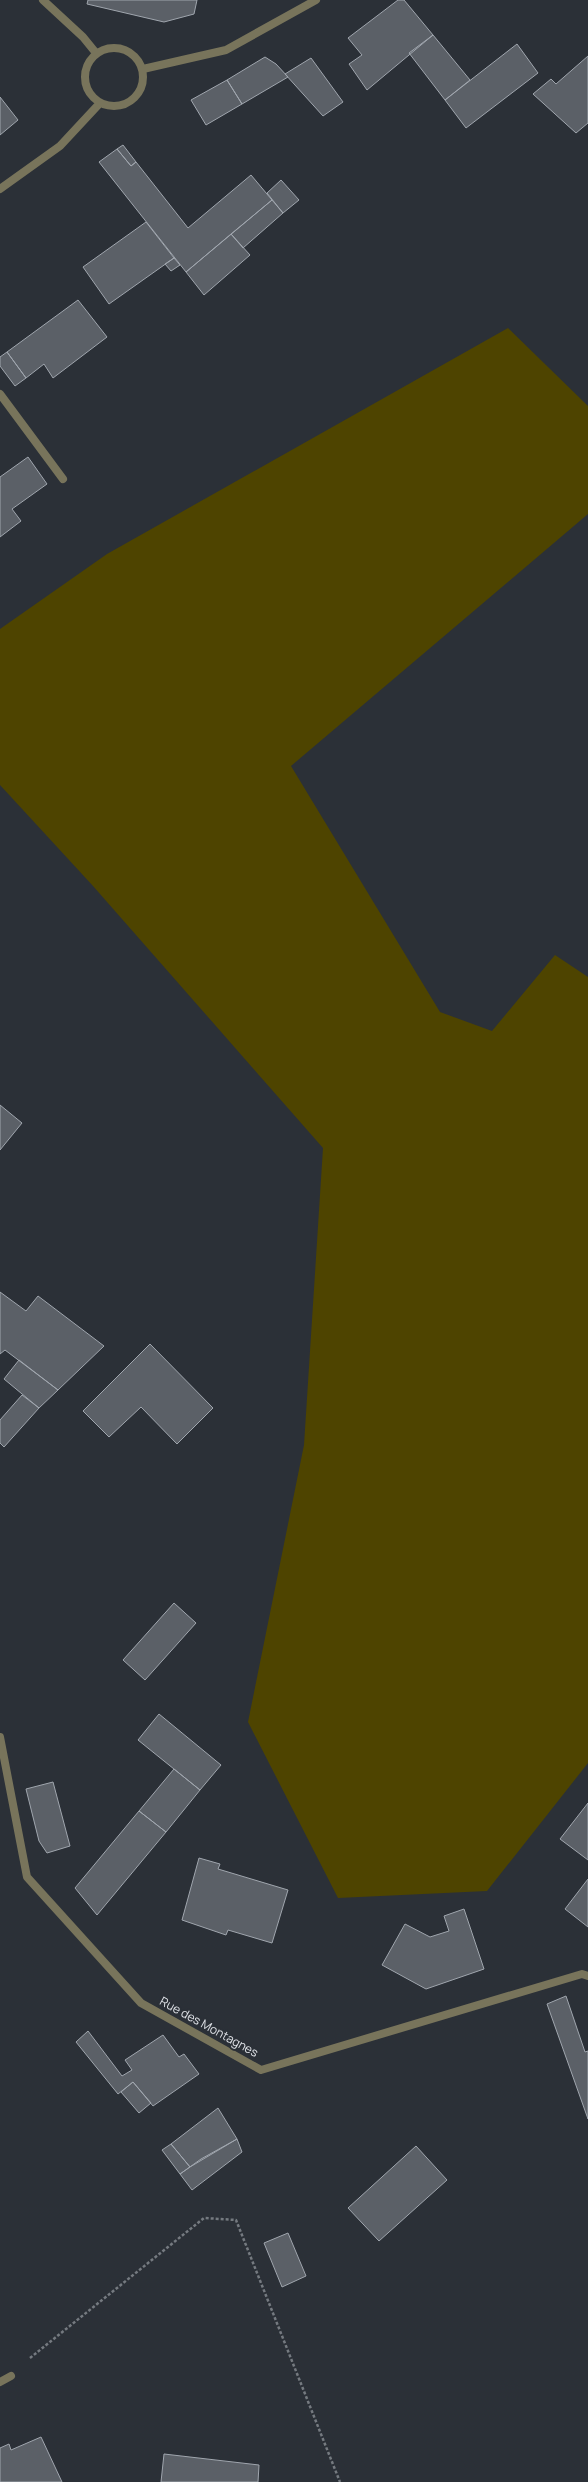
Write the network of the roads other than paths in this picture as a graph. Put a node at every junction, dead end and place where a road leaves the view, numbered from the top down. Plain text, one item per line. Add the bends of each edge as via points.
1 (43, 0) edge
2 (316, 0) edge
3 (96, 53) junction
4 (143, 69) junction
5 (100, 103) junction
6 (0, 189) edge
7 (0, 394) edge
8 (63, 479) dead end
9 (0, 1737) edge
10 (588, 1976) edge
11 (11, 2376) road end
12 (0, 2382) edge

1 - 3 street via 83,37
2 - 4 street via 226,50
3 - 4 street via 114,47 124,48 132,53
3 - 5 street via 85,70 84,79 92,97
4 - 5 street via 141,88 136,96 119,106
5 - 6 street via 60,146
7 - 8 street
9 - 10 street, Rue des Montagnes via 27,1877 141,2003 261,2070 582,1974
11 - 12 street

